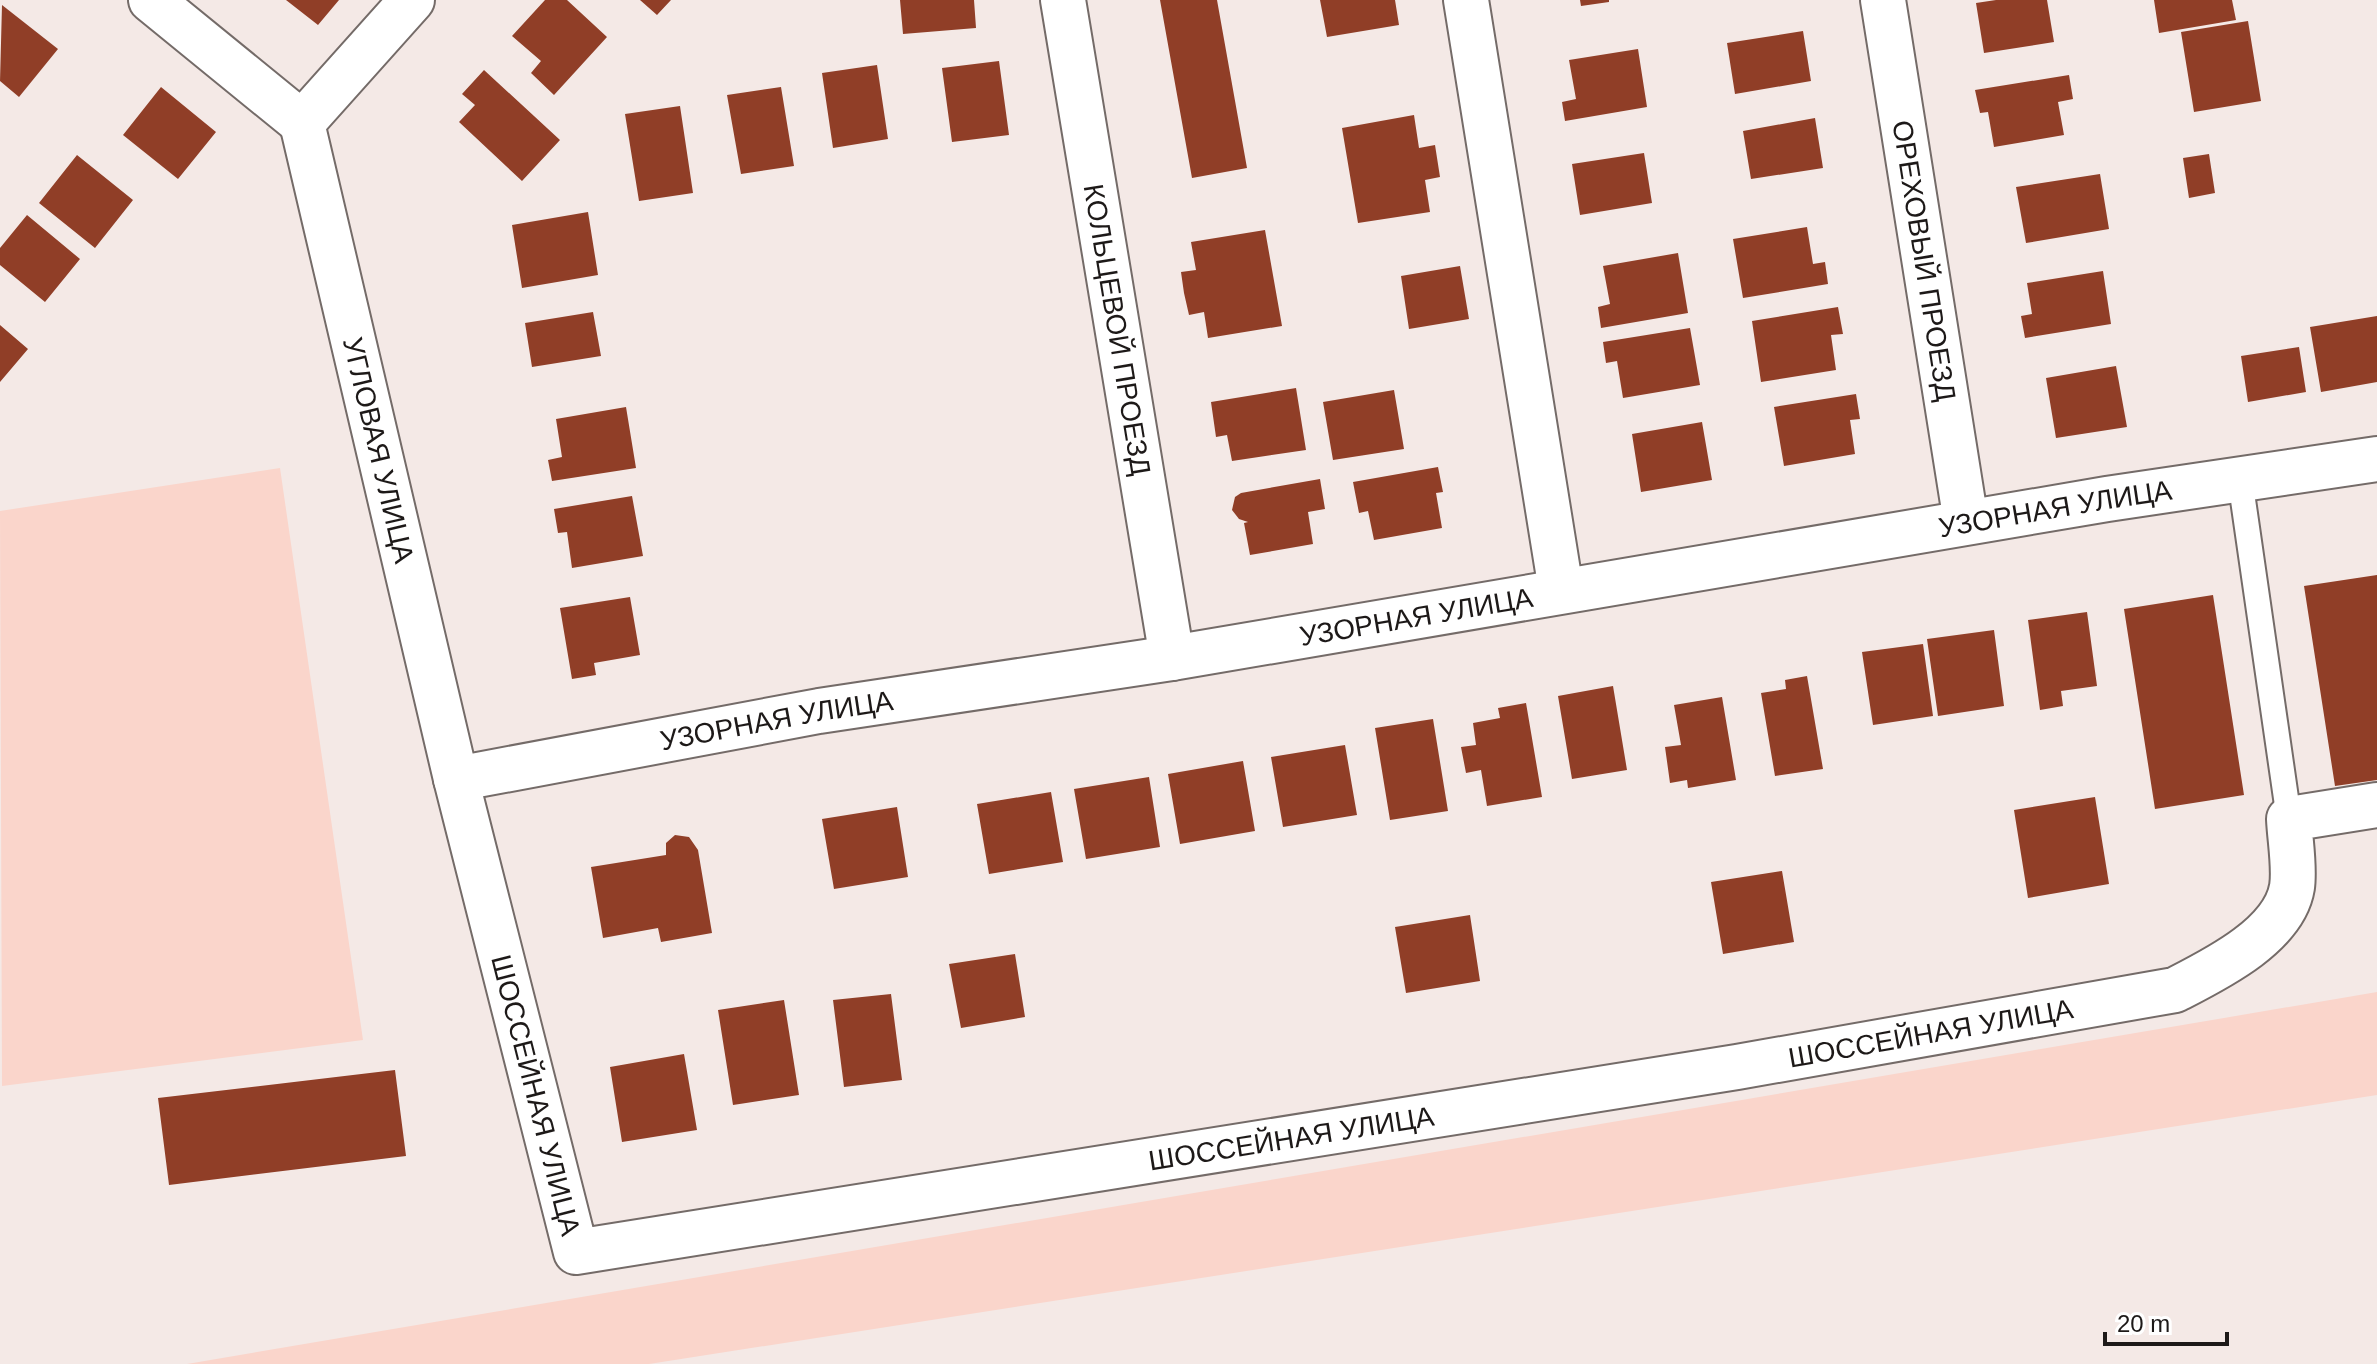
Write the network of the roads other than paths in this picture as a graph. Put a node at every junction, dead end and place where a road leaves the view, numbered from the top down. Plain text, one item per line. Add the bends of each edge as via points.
1 (151, 0) edge
2 (412, 0) edge
3 (1063, 0) edge
4 (1466, 0) edge
5 (1883, 0) edge
6 (302, 123) junction
7 (2377, 459) edge
8 (2240, 479) junction
9 (1966, 522) junction
10 (1561, 590) junction
11 (1172, 658) junction
12 (456, 779) junction
13 (2377, 805) edge
14 (2289, 819) junction

1 - 6 street
2 - 6 street
3 - 11 street, КОЛЬЦЕВОЙ ПРОЕЗД
4 - 10 street
5 - 9 street, ОРЕХОВЫЙ ПРОЕЗД
6 - 12 street, УГЛОВАЯ УЛИЦА
7 - 8 street, УЗОРНАЯ УЛИЦА
8 - 9 street, УЗОРНАЯ УЛИЦА
8 - 14 lane
9 - 10 street, УЗОРНАЯ УЛИЦА
10 - 11 street, УЗОРНАЯ УЛИЦА
11 - 12 street, УЗОРНАЯ УЛИЦА via 819,711
12 - 14 street, ШОССЕЙНАЯ УЛИЦА via 576,1252 1737,1067 2175,990 2222,966 2276,923 2292,888
13 - 14 street

